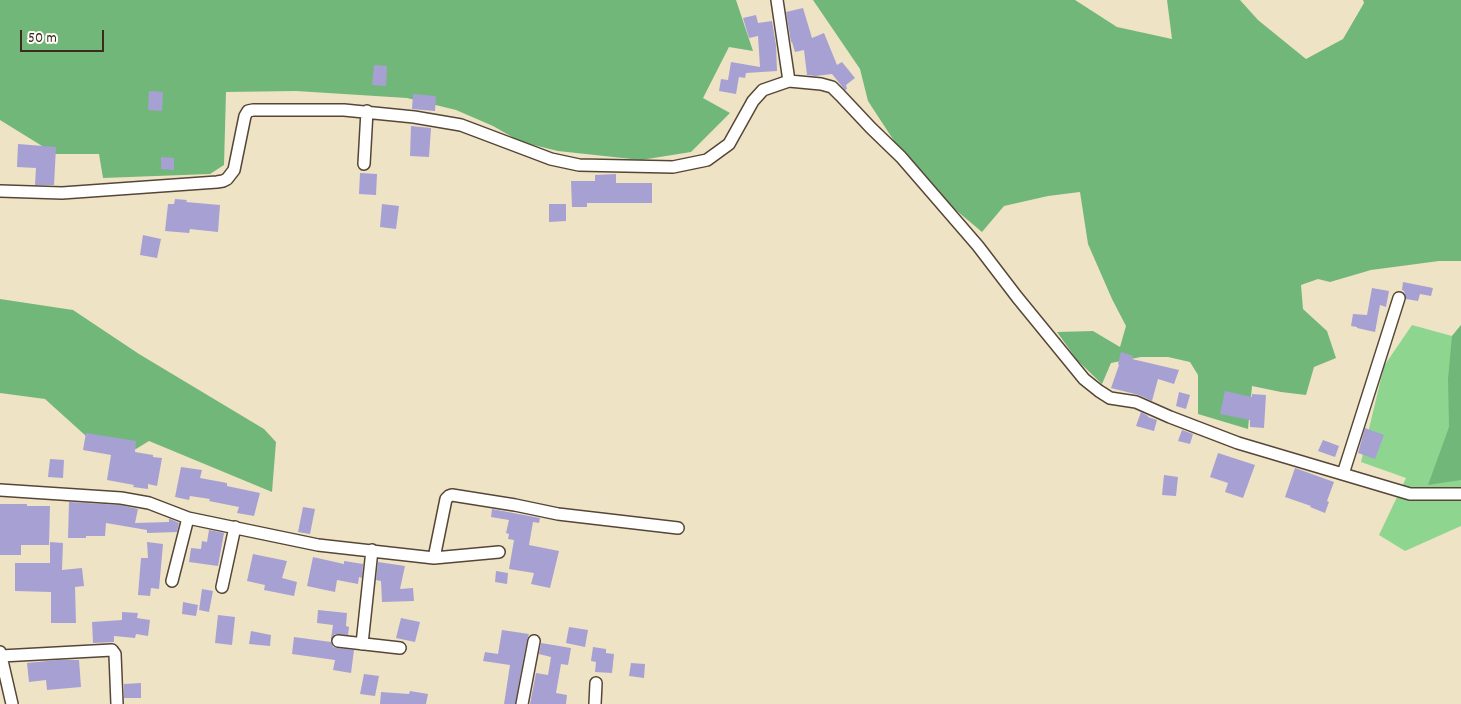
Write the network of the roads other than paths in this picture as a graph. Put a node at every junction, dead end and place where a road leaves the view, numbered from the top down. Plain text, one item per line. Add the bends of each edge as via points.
1 (777, 0) edge
2 (789, 81) junction
3 (367, 111) junction
4 (364, 164) dead end
5 (0, 190) edge
6 (1399, 298) dead end
7 (1344, 474) junction
8 (0, 490) edge
9 (1461, 494) edge
10 (188, 518) junction
11 (235, 527) junction
12 (678, 528) dead end
13 (372, 550) junction
14 (499, 552) dead end
15 (434, 558) junction
16 (172, 580) dead end
17 (222, 587) dead end
18 (338, 641) dead end
19 (534, 641) dead end
20 (362, 644) junction
21 (400, 648) dead end
22 (0, 654) edge
23 (596, 683) dead end
24 (12, 704) edge
25 (117, 704) edge
26 (522, 704) edge
27 (595, 704) edge

1 - 2 street
2 - 3 street via 757,95 729,144 718,153 707,160 672,167 579,165 551,159 461,125
2 - 7 street via 832,87 853,108 901,157 978,246 1084,379 1099,391 1110,398 1136,402 1238,443
3 - 4 street
3 - 5 street via 248,111 234,170 227,179 217,182 62,193
6 - 7 street
7 - 9 street via 1410,494
8 - 10 street via 121,498 149,503
10 - 11 street
10 - 16 street
11 - 13 street via 318,545
11 - 17 street
12 - 15 street via 558,514 452,495 446,499
13 - 15 street
13 - 20 street
14 - 15 street
18 - 20 street
19 - 26 street
20 - 21 street
22 - 24 street
22 - 25 street via 112,650 115,654
23 - 27 street

